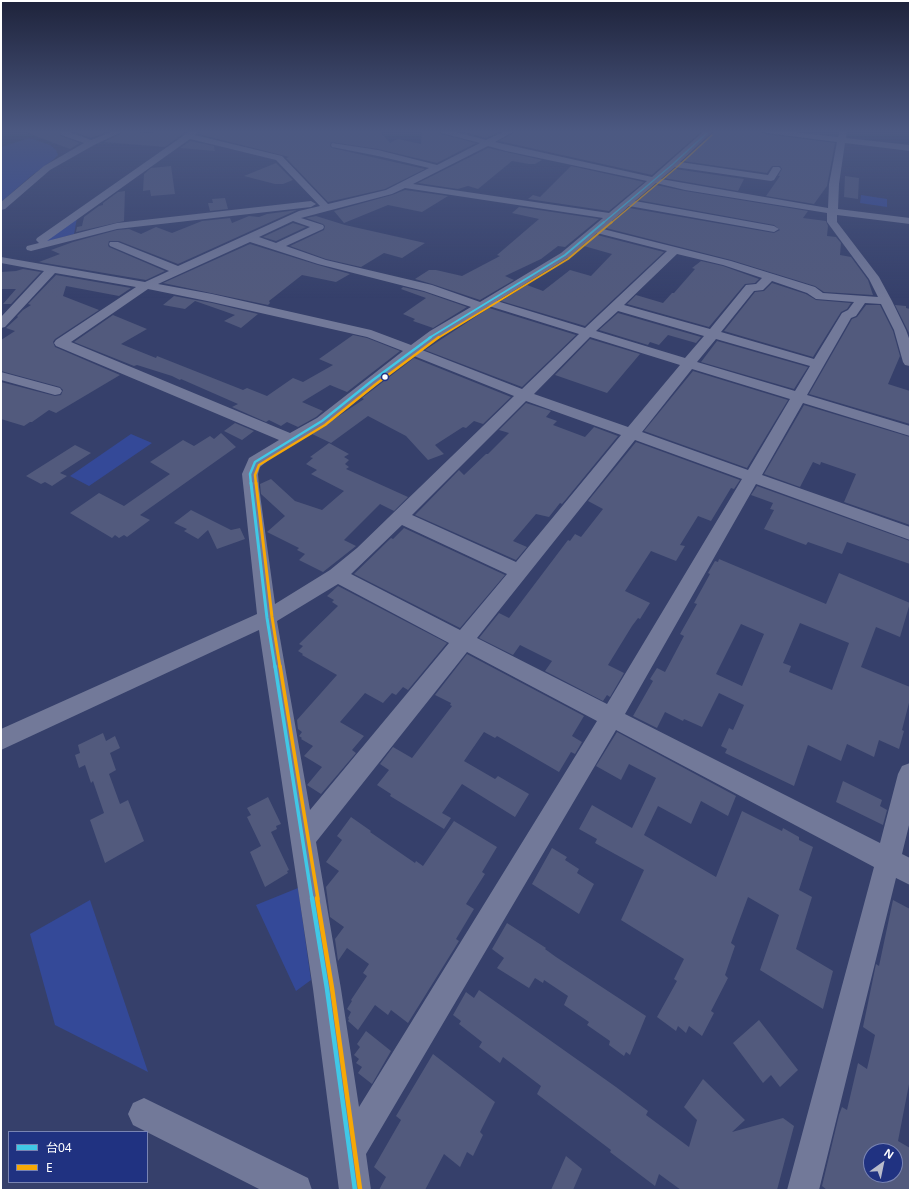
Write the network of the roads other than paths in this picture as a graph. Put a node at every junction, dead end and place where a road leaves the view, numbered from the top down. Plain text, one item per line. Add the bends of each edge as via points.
1 (25, 187) edge
2 (115, 187) edge
3 (306, 187) edge
4 (401, 187) edge
5 (415, 187) edge
6 (647, 187) edge
7 (690, 187) edge
8 (835, 187) edge
9 (627, 203) junction
10 (324, 205) junction
11 (1, 207) edge
12 (832, 210) junction
13 (612, 216) junction
14 (293, 218) junction
15 (910, 221) edge
16 (774, 229) dead end
17 (596, 230) junction
18 (250, 238) junction
19 (114, 244) dead end
20 (276, 247) junction
21 (23, 250) junction
22 (675, 250) junction
23 (1, 255) edge
24 (1, 260) edge
25 (52, 269) junction
26 (180, 271) junction
27 (770, 277) junction
28 (147, 285) junction
29 (862, 299) junction
30 (886, 301) junction
31 (484, 304) junction
32 (615, 306) junction
33 (1, 324) edge
34 (588, 332) junction
35 (713, 334) junction
36 (413, 350) junction
37 (910, 362) edge
38 (689, 363) junction
39 (818, 364) junction
40 (1, 376) edge
41 (56, 391) dead end
42 (524, 395) junction
43 (799, 397) junction
44 (910, 431) edge
45 (632, 434) junction
46 (290, 440) junction
47 (752, 477) junction
48 (400, 517) junction
49 (910, 534) edge
50 (520, 572) junction
51 (337, 575) junction
52 (267, 618) junction
53 (464, 642) junction
54 (611, 718) junction
55 (1, 740) edge
56 (910, 774) edge
57 (303, 838) junction
58 (899, 866) edge
59 (144, 1114) dead end
60 (350, 1151) junction
61 (296, 1190) edge
62 (356, 1190) edge
63 (803, 1190) edge

1 - 11 street
2 - 21 street
3 - 10 street
4 - 10 street via 389,192
5 - 13 street
6 - 9 street
7 - 12 street via 800,207
8 - 12 street
9 - 13 street
9 - 16 street
10 - 14 street
10 - 21 street via 112,227
12 - 15 street
12 - 30 street via 832,222 875,279
13 - 17 street
14 - 18 street
14 - 20 street via 319,227
17 - 22 street
17 - 31 street via 559,259
18 - 20 street
18 - 26 street
19 - 26 street
20 - 31 street via 322,262
21 - 23 street
22 - 27 street
22 - 32 street
24 - 25 street
25 - 28 street
25 - 33 street
26 - 28 street
27 - 29 street via 811,290 820,296
27 - 35 street via 759,287 750,288
28 - 36 street via 225,300 371,334
28 - 46 street via 61,343
29 - 30 street
29 - 39 street via 852,313 846,316
30 - 37 street via 900,330
31 - 34 street
31 - 36 street via 434,334
32 - 34 street
32 - 35 street
34 - 38 street
34 - 42 street
35 - 38 street
35 - 39 street
36 - 42 street
36 - 46 street via 322,421
38 - 43 street
38 - 45 street
39 - 43 street
40 - 41 street
42 - 45 street
42 - 48 street
43 - 44 street
43 - 47 street
45 - 47 street
45 - 50 street
46 - 52 street via 255,462 250,474
47 - 49 street
47 - 54 street
48 - 50 street
48 - 51 street
50 - 53 street
51 - 52 street
51 - 53 street
52 - 55 street
52 - 57 street
53 - 54 street
53 - 57 street
54 - 58 street
54 - 60 street
56 - 58 street
57 - 60 street
58 - 63 street
59 - 61 street
60 - 62 street

